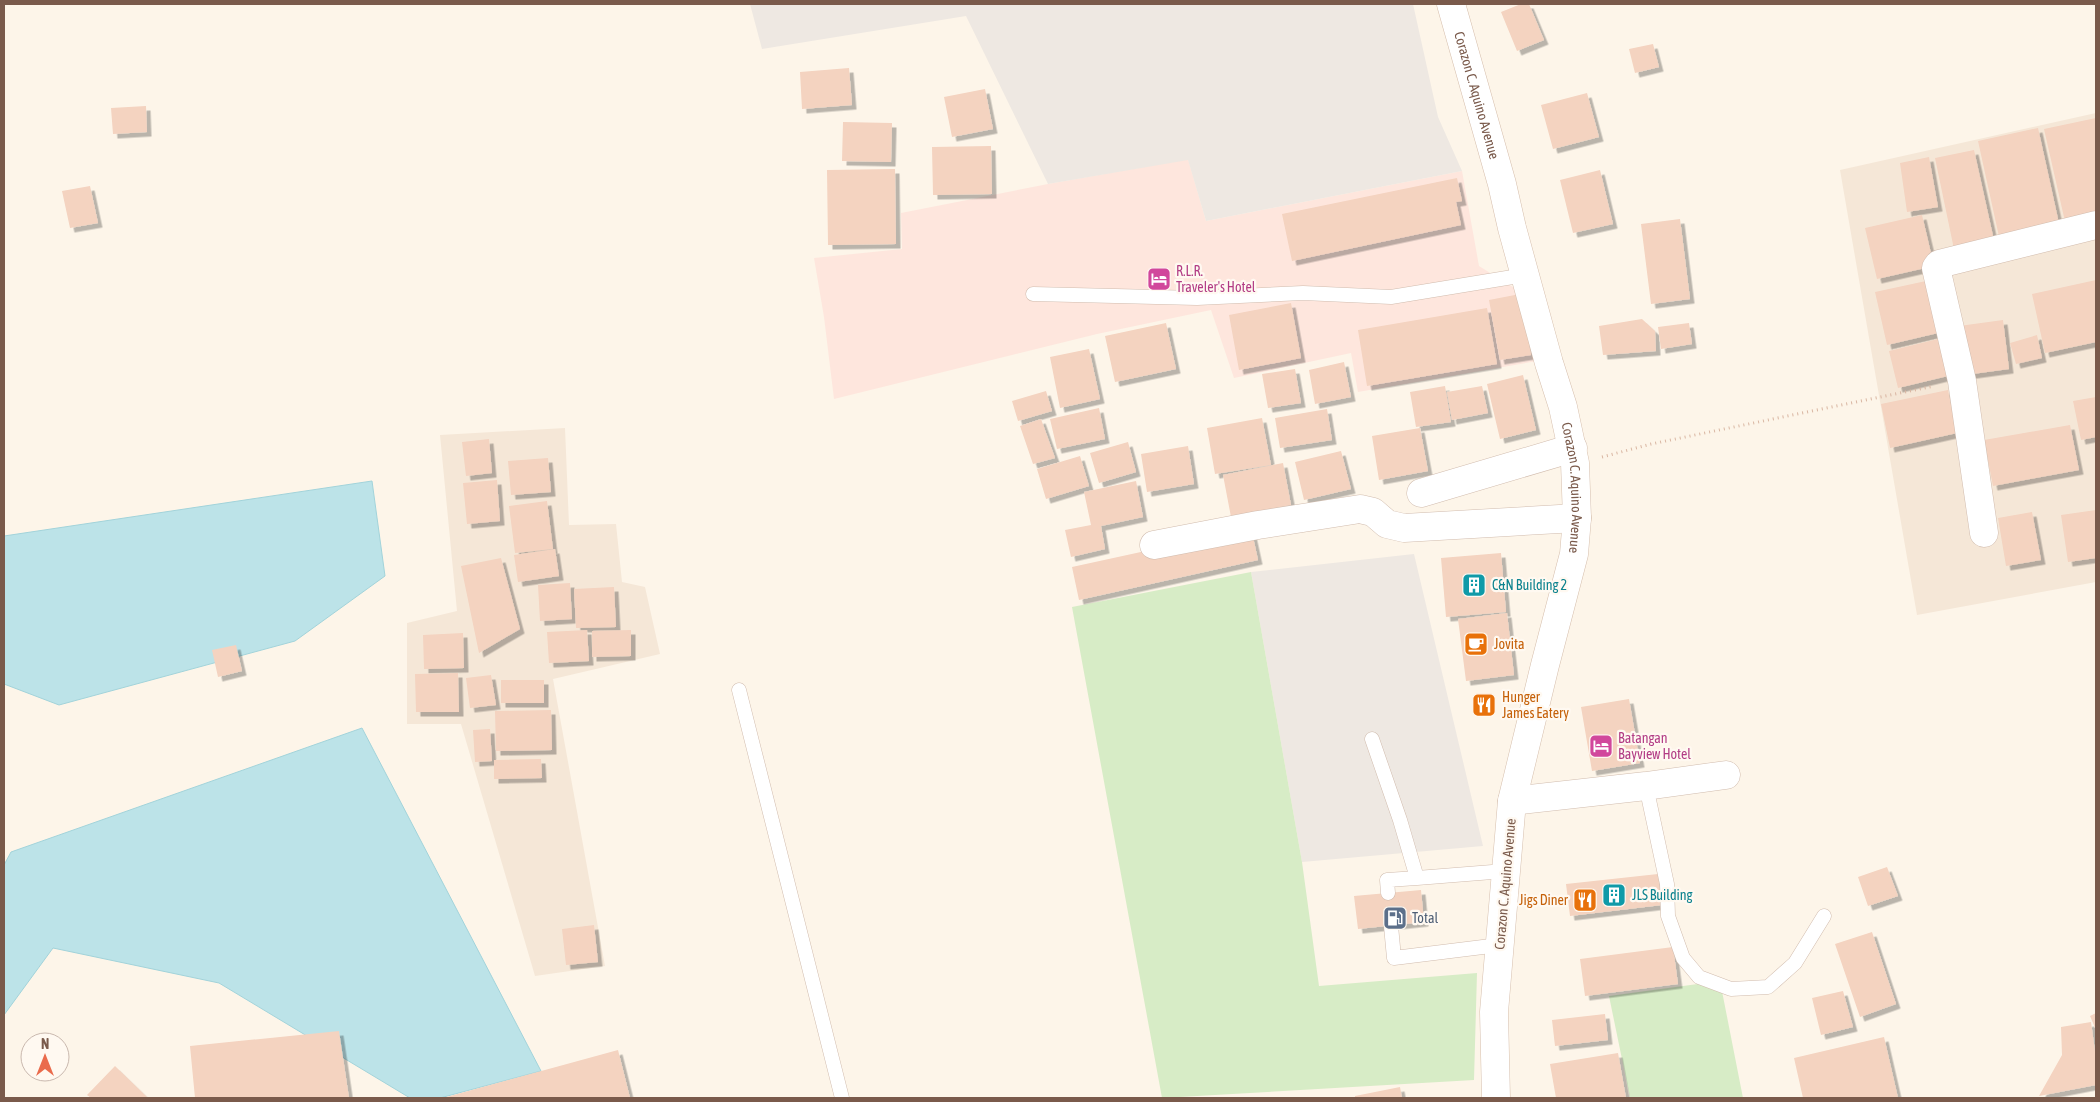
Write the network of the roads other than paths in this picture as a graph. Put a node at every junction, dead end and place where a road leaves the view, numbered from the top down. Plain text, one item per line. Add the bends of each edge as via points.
1 (1451, 4) edge
2 (2096, 225) edge
3 (1525, 275) junction
4 (1033, 294) dead end
5 (1574, 456) junction
6 (1421, 493) dead end
7 (1577, 518) junction
8 (1984, 533) dead end
9 (1154, 545) dead end
10 (739, 690) dead end
11 (1372, 739) dead end
12 (1726, 775) dead end
13 (1646, 786) junction
14 (1512, 801) junction
15 (1505, 871) junction
16 (1417, 878) junction
17 (1388, 893) dead end
18 (1824, 916) dead end
19 (1391, 926) dead end
20 (1499, 945) junction
21 (842, 1098) edge
22 (1496, 1098) edge

1 - 3 street, Corazon C. Aquino Avenue
2 - 8 street via 1940,264 1936,268 1962,381
3 - 4 lane via 1391,297 1303,294 1197,298
3 - 5 street, Corazon C. Aquino Avenue
5 - 6 street
5 - 7 street, Corazon C. Aquino Avenue
7 - 9 street via 1404,528 1387,524 1373,512 1360,509 1258,524
7 - 14 street, Corazon C. Aquino Avenue via 1574,554
10 - 21 lane
11 - 16 lane
12 - 13 street
13 - 14 street
13 - 18 lane via 1667,884 1668,916 1683,958 1699,977 1731,989 1768,987 1794,962
14 - 15 street, Corazon C. Aquino Avenue
15 - 16 lane
15 - 20 street, Corazon C. Aquino Avenue
16 - 17 lane via 1387,880
19 - 20 lane via 1394,958
20 - 22 street, Corazon C. Aquino Avenue via 1494,1012

